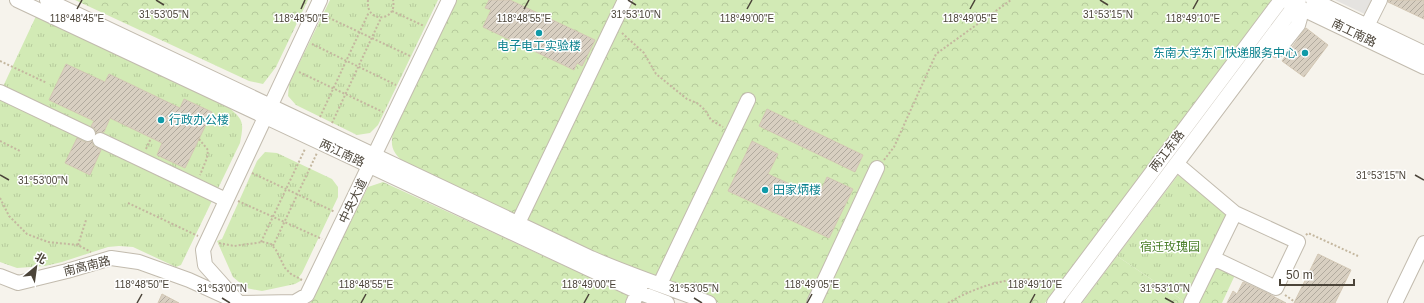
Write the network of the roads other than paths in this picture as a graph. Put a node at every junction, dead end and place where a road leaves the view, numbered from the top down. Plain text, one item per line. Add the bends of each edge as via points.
1 (18, 0) edge
2 (47, 0) edge
3 (449, 0) edge
4 (625, 0) edge
5 (1281, 0) edge
6 (1313, 0) edge
7 (1376, 1) edge
8 (1293, 2) edge
9 (318, 6) edge
10 (1367, 26) junction
11 (112, 38) junction
12 (1424, 53) edge
13 (1424, 67) edge
14 (0, 92) edge
15 (748, 100) dead end
16 (268, 111) junction
17 (373, 161) junction
18 (1177, 164) junction
19 (877, 168) road end
20 (227, 198) junction
21 (1235, 213) junction
22 (519, 230) junction
23 (1424, 243) edge
24 (1213, 258) junction
25 (0, 276) edge
26 (660, 284) junction
27 (638, 291) edge
28 (239, 303) edge
29 (667, 303) edge
30 (709, 303) edge
31 (814, 303) edge
32 (1054, 303) edge
33 (1072, 303) edge
34 (1191, 303) edge
35 (1394, 303) edge

1 - 11 street, 两江南路
2 - 11 street, 两江南路
3 - 17 street, 中央大道
4 - 22 street
5 - 32 street, 两江东路
6 - 10 street, 南工南路
7 - 10 street
8 - 13 street, 南工南路
8 - 18 street, 两江东路 via 1266,44
9 - 16 street
10 - 12 street, 南工南路
11 - 16 street, 两江南路
14 - 20 street
15 - 26 street
16 - 17 street, 两江南路
16 - 20 street
17 - 22 street, 两江南路
17 - 28 street, 中央大道 via 307,295 295,302
18 - 21 street
18 - 33 street, 两江东路
19 - 31 street
20 - 28 street via 203,250 206,265
21 - 24 street
21 - 24 street via 1298,242 1276,288
22 - 27 street, 两江南路
22 - 27 street, 两江南路 via 629,274
23 - 35 street
24 - 34 street
25 - 28 street, 南高南路 via 18,282 111,258 140,262 189,280
26 - 27 street
26 - 30 street
27 - 29 street, 两江南路

